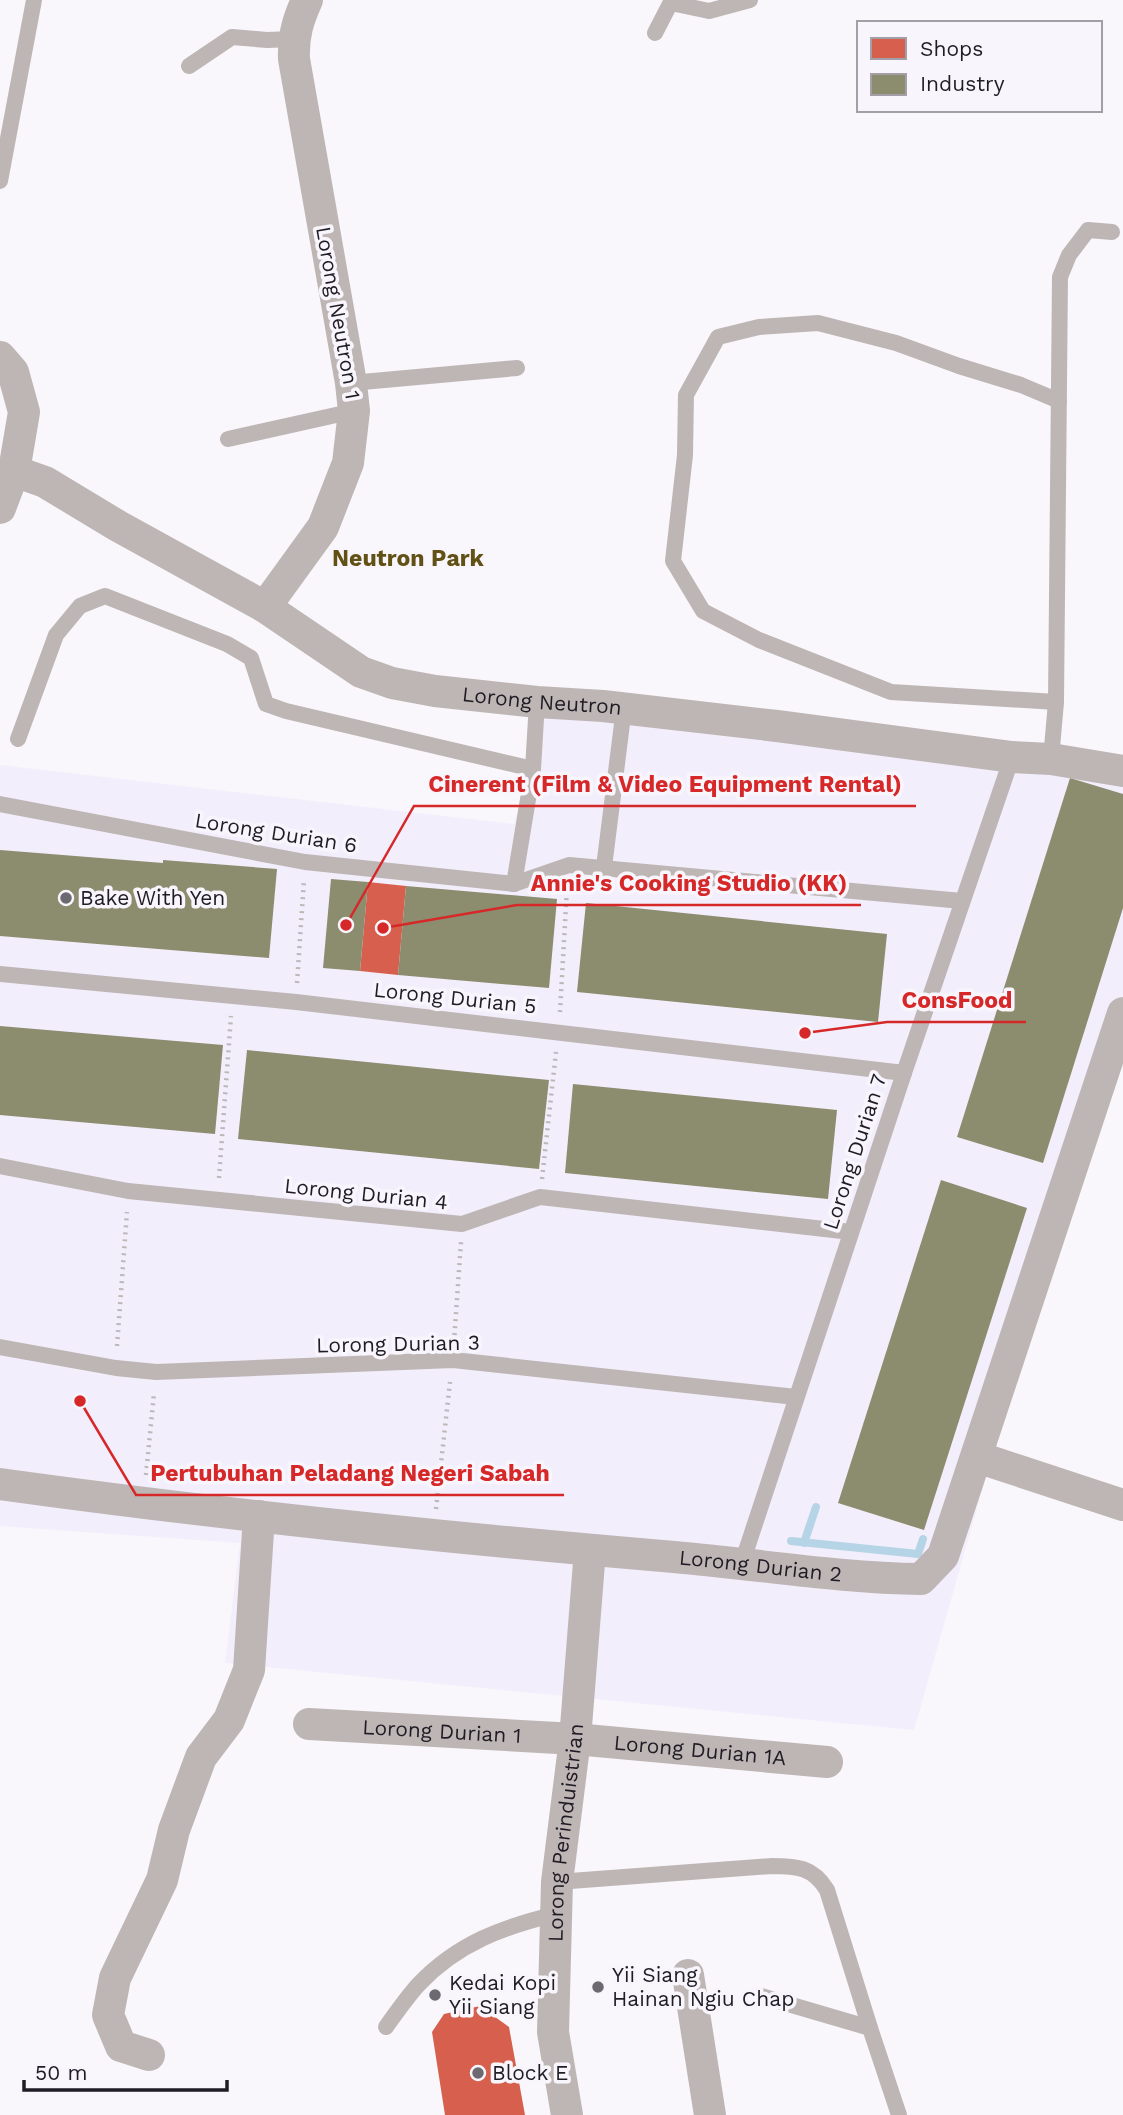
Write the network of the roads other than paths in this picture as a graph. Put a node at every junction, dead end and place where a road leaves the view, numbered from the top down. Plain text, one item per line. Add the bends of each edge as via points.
1 (34, 0) edge
2 (307, 0) edge
3 (750, 0) edge
4 (671, 2) edge
5 (655, 33) dead end
6 (293, 38) junction
7 (189, 66) dead end
8 (0, 181) edge
9 (1112, 232) dead end
10 (0, 357) edge
11 (517, 368) dead end
12 (352, 397) junction
13 (1059, 401) junction
14 (228, 439) dead end
15 (14, 471) junction
16 (0, 508) edge
17 (265, 607) junction
18 (537, 702) junction
19 (1056, 702) junction
20 (624, 708) junction
21 (18, 739) dead end
22 (1012, 757) junction
23 (1051, 759) junction
24 (533, 769) junction
25 (1123, 771) edge
26 (0, 804) edge
27 (604, 867) junction
28 (514, 884) junction
29 (962, 901) junction
30 (0, 974) edge
31 (1123, 1013) edge
32 (904, 1073) junction
33 (0, 1166) edge
34 (851, 1232) junction
35 (0, 1347) edge
36 (796, 1397) junction
37 (977, 1457) junction
38 (0, 1484) edge
39 (1123, 1505) edge
40 (259, 1516) junction
41 (590, 1550) junction
42 (742, 1563) junction
43 (309, 1724) dead end
44 (575, 1739) junction
45 (827, 1762) dead end
46 (557, 1882) junction
47 (556, 1914) junction
48 (688, 1975) dead end
49 (761, 1996) dead end
50 (386, 2027) dead end
51 (870, 2028) junction
52 (149, 2055) dead end
53 (567, 2115) edge
54 (710, 2115) edge
55 (899, 2115) edge

1 - 8 lane
2 - 6 street, Lorong Neutron 1
3 - 4 lane via 709,11
4 - 5 lane
6 - 7 lane via 232,37
6 - 12 street, Lorong Neutron 1
9 - 13 lane via 1088,230 1060,276
10 - 15 street via 13,372 24,412
11 - 12 lane
12 - 14 lane
12 - 17 street, Lorong Neutron 1 via 348,463 323,527
13 - 19 lane
13 - 19 lane via 896,343 818,323 759,327 718,337 686,395 685,455 673,561 703,611 759,640 891,692
15 - 16 street
15 - 17 street, Lorong Neutron via 45,482
17 - 18 street, Lorong Neutron via 361,672 392,683
18 - 20 street, Lorong Neutron
18 - 24 lane
19 - 23 lane
20 - 22 street, Lorong Neutron
20 - 27 lane
21 - 24 lane via 57,635 80,606 105,596 227,644 251,658 266,704
22 - 23 street, Lorong Neutron
22 - 29 lane, Lorong Durian 7
23 - 25 street, Lorong Neutron
24 - 28 lane
26 - 28 lane, Lorong Durian 6 via 305,862
27 - 28 lane, Lorong Durian 6 via 569,865
27 - 29 lane, Lorong Durian 6
29 - 32 lane, Lorong Durian 7
30 - 32 lane, Lorong Durian 5 via 296,1002
31 - 37 street, Lorong Durian 2
32 - 34 lane, Lorong Durian 7
33 - 34 lane, Lorong Durian 4 via 128,1191 462,1224 540,1197
34 - 36 lane, Lorong Durian 7
35 - 36 lane, Lorong Durian 3 via 156,1372 453,1360
36 - 42 lane, Lorong Durian 7
37 - 39 street
37 - 42 street, Lorong Durian 2 via 943,1556 921,1579
38 - 40 street, Lorong Durian 2
40 - 41 street, Lorong Durian 2
40 - 52 street via 249,1670 229,1720 201,1757 174,1830 162,1880 115,1978 108,2015 121,2046
41 - 42 street, Lorong Durian 2
41 - 44 street, Lorong Perinduistrian
43 - 44 street, Lorong Durian 1
44 - 45 street, Lorong Durian 1A
44 - 46 street, Lorong Perinduistrian
46 - 47 street, Lorong Perinduistrian
46 - 51 lane via 772,1866 809,1871 827,1890
47 - 50 lane via 512,1925 459,1950 419,1984
47 - 53 street, Lorong Perinduistrian via 553,2032
48 - 54 street
49 - 51 lane
51 - 55 lane

